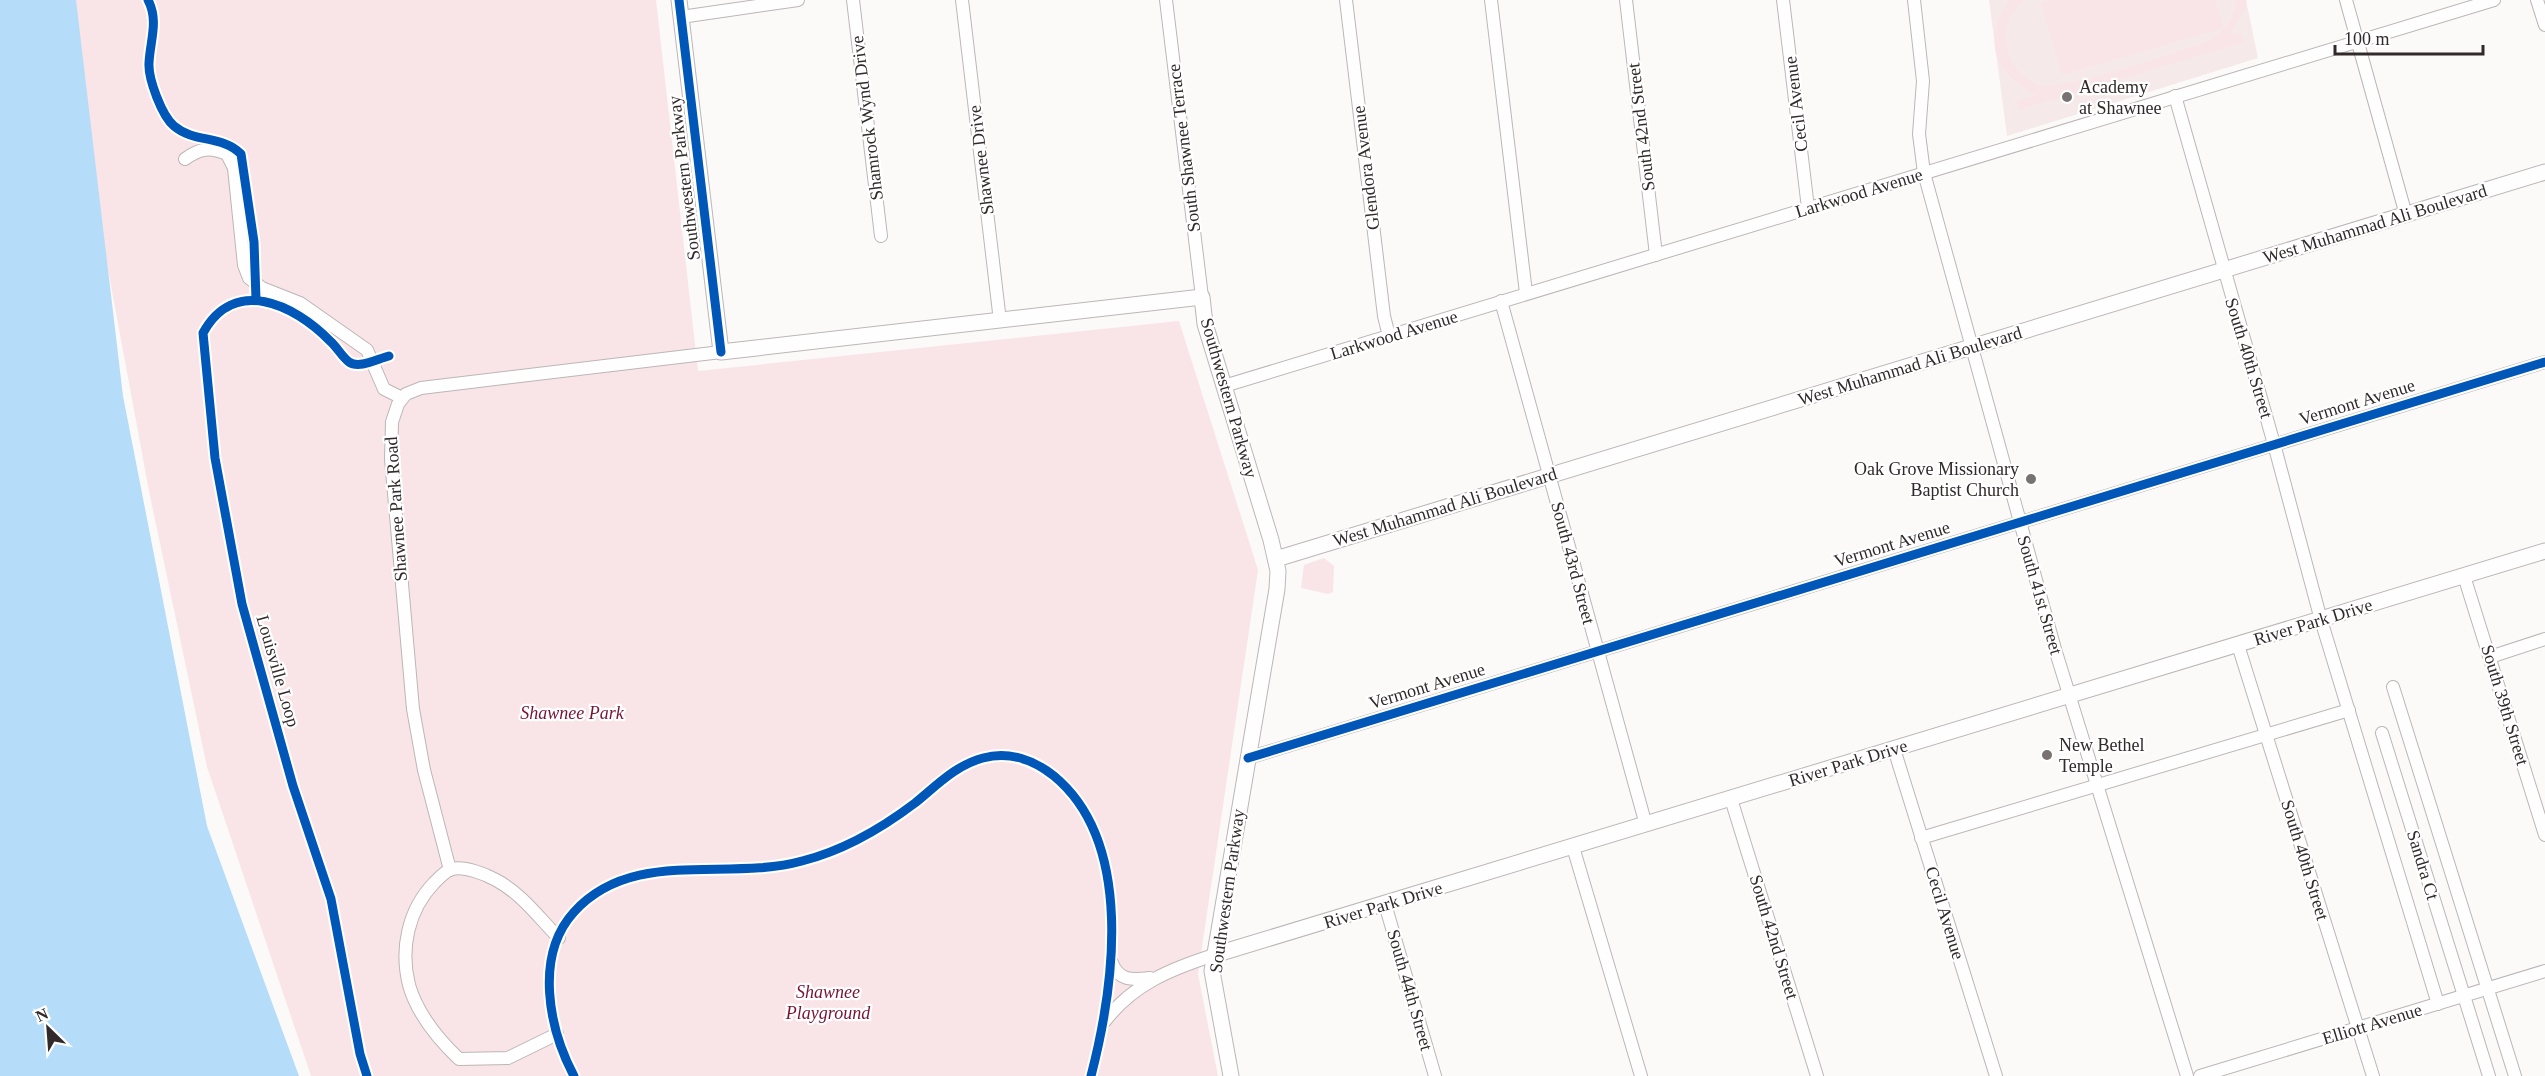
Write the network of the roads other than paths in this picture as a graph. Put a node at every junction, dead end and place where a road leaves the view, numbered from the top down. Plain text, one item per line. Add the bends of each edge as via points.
1 (679, 0) edge
2 (798, 0) edge
3 (853, 0) edge
4 (962, 0) edge
5 (1166, 0) edge
6 (1346, 0) edge
7 (1491, 0) edge
8 (1626, 0) edge
9 (1784, 0) edge
10 (1914, 0) edge
11 (2346, 0) edge
12 (2493, 0) edge
13 (2537, 0) edge
14 (681, 17) junction
15 (2545, 25) edge
16 (2358, 41) junction
17 (2175, 96) junction
18 (185, 159) dead end
19 (2545, 172) edge
20 (1924, 173) junction
21 (1808, 208) junction
22 (2406, 215) junction
23 (881, 237) dead end
24 (1656, 255) junction
25 (2223, 271) junction
26 (1526, 293) junction
27 (1202, 297) junction
28 (1501, 301) junction
29 (1000, 321) junction
30 (1389, 336) junction
31 (1972, 347) junction
32 (721, 352) junction
33 (2545, 362) edge
34 (1224, 386) junction
35 (402, 398) junction
36 (2274, 444) junction
37 (1549, 476) junction
38 (2020, 522) junction
39 (2545, 551) edge
40 (1276, 559) junction
41 (2464, 576) junction
42 (2321, 620) junction
43 (2545, 639) edge
44 (2238, 645) junction
45 (1598, 650) junction
46 (2490, 657) junction
47 (2393, 687) dead end
48 (2068, 696) junction
49 (2349, 710) junction
50 (2382, 733) dead end
51 (2266, 735) junction
52 (1893, 749) junction
53 (1248, 758) junction
54 (2096, 785) junction
55 (1731, 799) junction
56 (1646, 825) junction
57 (2545, 835) edge
58 (1921, 838) junction
59 (1573, 847) junction
60 (450, 870) junction
61 (1385, 904) junction
62 (559, 938) dead end
63 (1214, 955) junction
64 (1112, 963) dead end
65 (2545, 971) edge
66 (1152, 978) junction
67 (2488, 989) junction
68 (2465, 996) junction
69 (2438, 1004) junction
70 (1105, 1021) dead end
71 (2358, 1028) junction
72 (557, 1034) dead end
73 (1231, 1076) edge
74 (1435, 1076) edge
75 (1641, 1076) edge
76 (1818, 1076) edge
77 (1996, 1076) edge
78 (2187, 1076) edge
79 (2200, 1076) edge
80 (2373, 1076) edge
81 (2490, 1076) edge
82 (2515, 1076) edge

1 - 14 street, Southwestern Parkway
2 - 14 street
3 - 23 street, Shamrock Wynd Drive
4 - 29 street, Shawnee Drive
5 - 27 street, South Shawnee Terrace
6 - 30 street, Glendora Avenue
7 - 26 street
8 - 24 street, South 42nd Street
9 - 21 street, Cecil Avenue
10 - 20 street, South 41st Street via 1923,81 1918,134
11 - 16 street
12 - 16 street, Larkwood Avenue
13 - 15 street
14 - 32 street, Southwestern Parkway
16 - 17 street, Larkwood Avenue
16 - 22 street
17 - 20 street, Larkwood Avenue
17 - 25 street, South 40th Street
18 - 35 street via 198,150 214,149 227,154 234,168 244,265 249,278 262,288 300,303 367,350 384,389
19 - 22 street, West Muhammad Ali Boulevard
20 - 21 street, Larkwood Avenue
20 - 31 street, South 41st Street
21 - 24 street, Larkwood Avenue
22 - 25 street, West Muhammad Ali Boulevard
24 - 26 street, Larkwood Avenue
25 - 31 street, West Muhammad Ali Boulevard
25 - 36 street, South 40th Street
26 - 28 street, Larkwood Avenue
27 - 29 street, Southwestern Parkway
27 - 34 street, Southwestern Parkway
28 - 30 street, Larkwood Avenue
28 - 37 street, South 43rd Street
29 - 32 street, Southwestern Parkway
30 - 34 street, Larkwood Avenue
31 - 37 street, West Muhammad Ali Boulevard
31 - 38 street, South 41st Street
32 - 35 street via 421,388
33 - 36 street, Vermont Avenue
34 - 40 street, Southwestern Parkway
35 - 60 street, Shawnee Park Road via 392,422 391,459 409,673 423,770
36 - 38 street, Vermont Avenue
36 - 42 street, South 40th Street
37 - 40 street, West Muhammad Ali Boulevard
37 - 45 street, South 43rd Street
38 - 45 street, Vermont Avenue
38 - 48 street, South 41st Street
39 - 41 street, River Park Drive
40 - 53 street, Southwestern Parkway via 1277,589
41 - 42 street, River Park Drive
41 - 46 street, South 39th Street
42 - 44 street, River Park Drive
42 - 49 street, South 40th Street
43 - 46 street
44 - 48 street, River Park Drive
44 - 51 street, South 40th Street
45 - 53 street, Vermont Avenue
45 - 56 street, South 43rd Street
46 - 57 street, South 39th Street
47 - 67 street
48 - 52 street, River Park Drive
48 - 54 street, South 41st Street
49 - 51 street
49 - 69 street, South 40th Street
50 - 68 street, Sandra Ct
51 - 54 street
51 - 71 street, South 40th Street
52 - 55 street, River Park Drive
52 - 58 street, Cecil Avenue
53 - 63 street, Southwestern Parkway
54 - 58 street
54 - 78 street, South 41st Street
55 - 56 street, River Park Drive
55 - 76 street, South 42nd Street
56 - 59 street, River Park Drive
58 - 77 street, Cecil Avenue
59 - 61 street, River Park Drive
59 - 75 street
60 - 62 street via 466,870 504,884
60 - 72 street via 426,893 407,937 408,981 427,1022 459,1059 508,1058
61 - 63 street, River Park Drive
61 - 74 street, South 44th Street
63 - 66 street, River Park Drive
63 - 73 street, Southwestern Parkway via 1212,971
64 - 66 street, River Park Drive via 1123,978
65 - 67 street, Elliott Avenue
66 - 70 street, River Park Drive via 1122,999
67 - 68 street, Elliott Avenue
67 - 82 street
68 - 69 street, Elliott Avenue
68 - 81 street, Sandra Ct
69 - 71 street, Elliott Avenue
71 - 79 street, Elliott Avenue
71 - 80 street, South 40th Street

